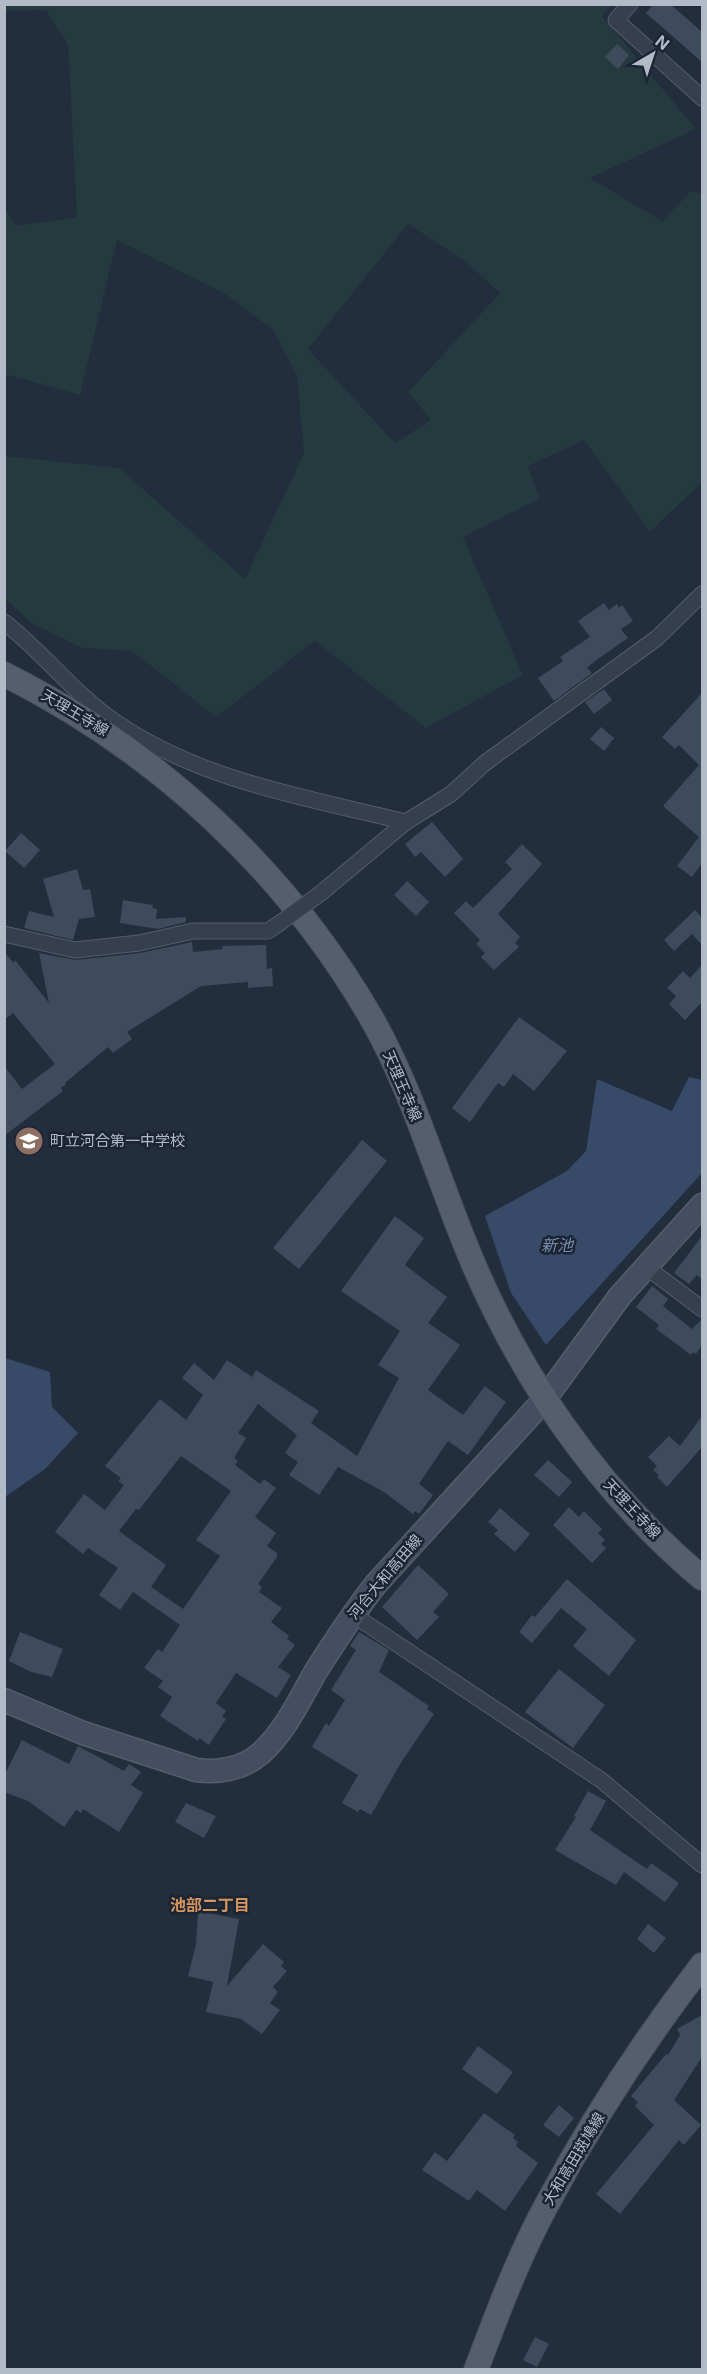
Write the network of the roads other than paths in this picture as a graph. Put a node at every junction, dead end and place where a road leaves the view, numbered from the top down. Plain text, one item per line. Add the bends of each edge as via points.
1 (630, 4) edge
2 (702, 98) edge
3 (702, 594) edge
4 (4, 622) edge
5 (4, 674) edge
6 (406, 822) junction
7 (4, 934) edge
8 (702, 1205) edge
9 (645, 1266) junction
10 (702, 1309) edge
11 (544, 1400) junction
12 (702, 1578) edge
13 (352, 1614) junction
14 (4, 1700) edge
15 (702, 1865) edge
16 (702, 1965) edge
17 (476, 2370) edge

1 - 2 street via 616,20
3 - 6 street via 657,638 485,763 451,794
4 - 6 street via 58,674 138,737 204,768
5 - 11 main road, 天理王寺線 via 108,733 167,778 223,828 275,883 328,952 372,1019 398,1072 465,1245
6 - 7 street, bridge via 321,893 268,931 194,931 140,943 75,950
8 - 9 main road, 河合大和高田線
9 - 10 street
9 - 11 main road, 河合大和高田線
11 - 12 main road, 天理王寺線 via 608,1485
11 - 13 main road, 河合大和高田線
13 - 14 main road, 河合大和高田線 via 281,1730 259,1755 228,1770 196,1770 73,1729
13 - 15 street via 601,1780
16 - 17 main road, 大和高田斑鳩線 via 643,2044 546,2205 509,2282

